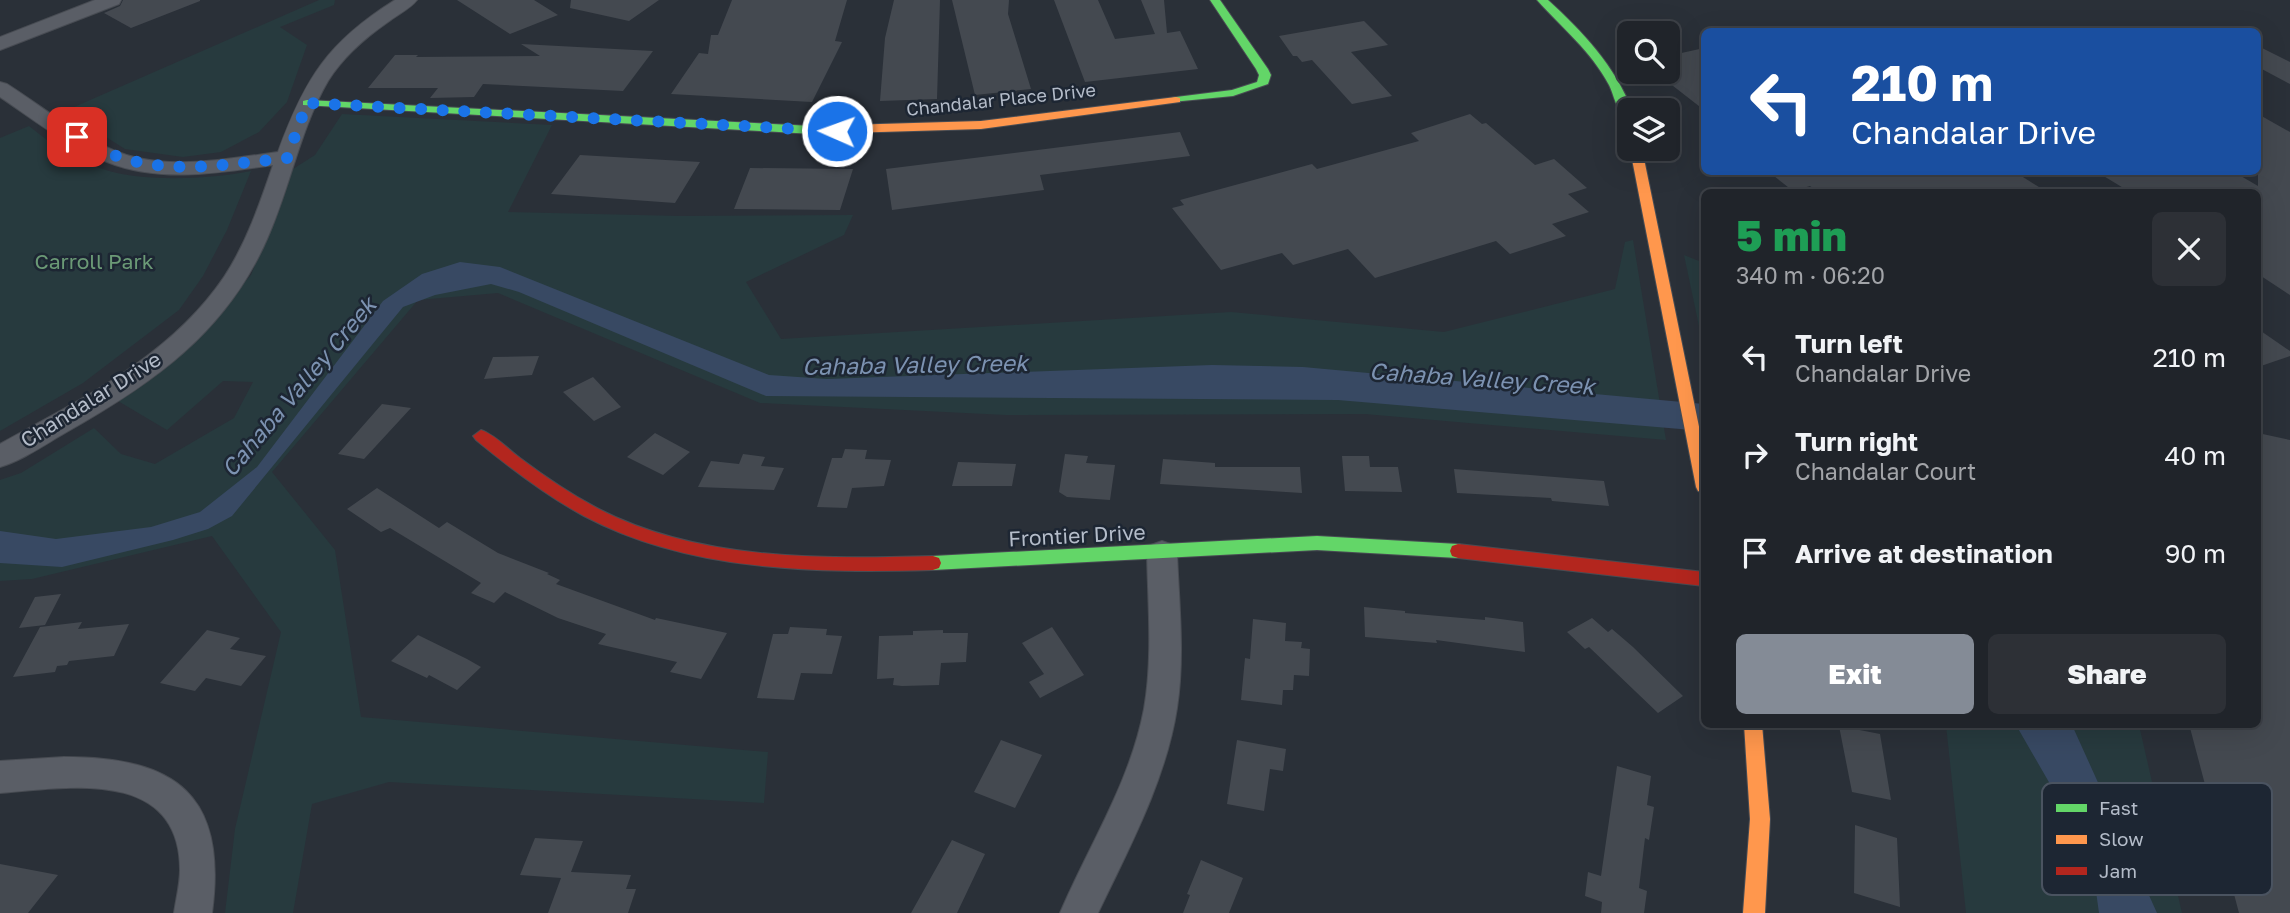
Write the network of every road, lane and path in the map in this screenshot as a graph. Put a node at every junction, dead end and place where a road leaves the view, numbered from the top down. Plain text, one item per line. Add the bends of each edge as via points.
1 (112, 0) edge
2 (408, 0) edge
3 (1215, 0) edge
4 (1542, 0) edge
5 (0, 44) edge
6 (0, 88) edge
7 (1622, 98) edge
8 (307, 103) junction
9 (287, 158) junction
10 (1638, 161) edge
11 (481, 436) dead end
12 (0, 457) edge
13 (1701, 472) edge
14 (1162, 553) junction
15 (1701, 579) edge
16 (1754, 728) edge
17 (0, 777) edge
18 (193, 913) edge
19 (1079, 913) edge
20 (1754, 913) edge

1 - 5 street
2 - 8 street, Chandalar Drive via 361,33 333,60
3 - 8 street, Chandalar Place Drive via 1262,69 1262,84 1233,93 981,125 816,131
4 - 7 street via 1605,63
6 - 9 street via 118,159 196,167
8 - 9 street, Chandalar Drive
9 - 12 street, Chandalar Drive via 236,278 200,322 146,370
10 - 13 street
11 - 14 street, Frontier Drive via 520,468 594,514 672,542 757,560 853,566
14 - 15 street, Frontier Drive via 1317,543 1406,545
14 - 19 street via 1164,667 1157,727 1146,765
16 - 20 street via 1761,851
17 - 18 street via 112,772 149,783 168,796 181,807 192,832 198,866

